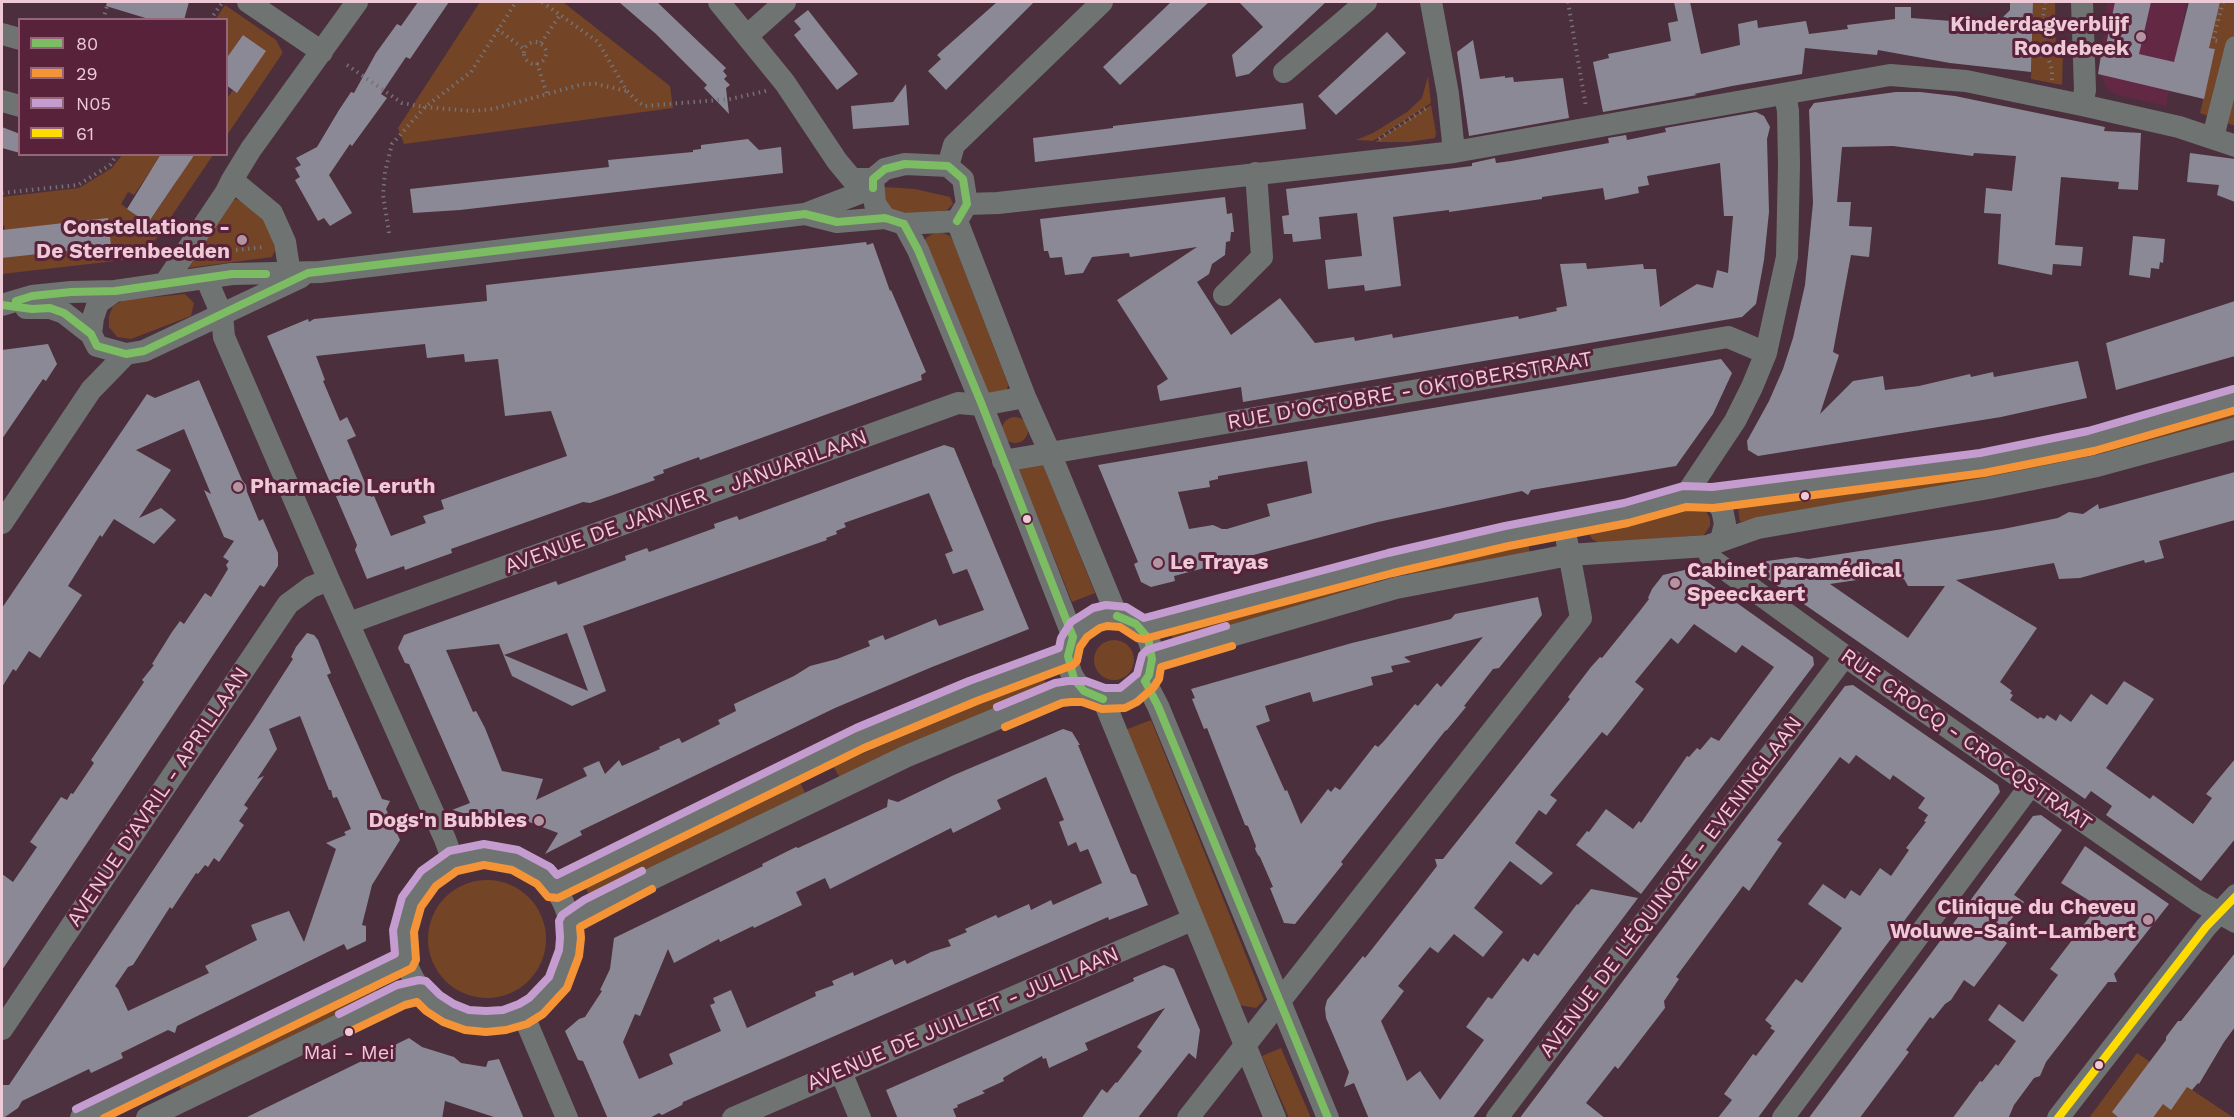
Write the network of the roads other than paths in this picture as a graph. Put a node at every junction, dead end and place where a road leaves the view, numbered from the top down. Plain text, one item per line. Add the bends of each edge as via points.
1 (248, 2) edge
2 (357, 2) edge
3 (719, 2) edge
4 (785, 2) edge
5 (1102, 2) edge
6 (1366, 2) edge
7 (1431, 2) edge
8 (2082, 2) edge
9 (2, 34) edge
10 (748, 35) junction
11 (18, 38) edge
12 (2230, 45) edge
13 (322, 52) junction
14 (1284, 72) dead end
15 (1785, 94) junction
16 (2, 101) edge
17 (18, 105) edge
18 (2082, 105) junction
19 (2213, 137) junction
20 (2235, 146) edge
21 (1454, 152) junction
22 (948, 166) junction
23 (1256, 174) junction
24 (232, 180) junction
25 (873, 184) junction
26 (962, 212) junction
27 (805, 214) junction
28 (895, 221) junction
29 (299, 274) junction
30 (206, 278) junction
31 (165, 283) junction
32 (115, 291) junction
33 (1224, 295) dead end
34 (4, 305) edge
35 (222, 315) junction
36 (94, 340) junction
37 (1766, 353) junction
38 (126, 354) junction
39 (91, 390) junction
40 (1025, 397) junction
41 (2235, 399) edge
42 (982, 405) junction
43 (2235, 428) edge
44 (2091, 441) junction
45 (1050, 453) junction
46 (1003, 461) junction
47 (2097, 466) junction
48 (1685, 496) junction
49 (1712, 498) junction
50 (2, 523) edge
51 (1564, 526) junction
52 (1714, 543) junction
53 (1569, 555) junction
54 (1390, 563) junction
55 (329, 580) junction
56 (1396, 588) junction
57 (1117, 616) junction
58 (349, 623) junction
59 (1142, 629) junction
60 (1070, 647) junction
61 (1845, 656) junction
62 (1152, 659) junction
63 (1145, 681) junction
64 (1094, 695) junction
65 (815, 760) junction
66 (2030, 786) junction
67 (831, 791) junction
68 (453, 861) junction
69 (554, 888) junction
70 (2235, 895) edge
71 (2227, 918) edge
72 (1192, 920) junction
73 (569, 922) junction
74 (406, 960) junction
75 (420, 990) junction
76 (1279, 1002) junction
77 (523, 1014) junction
78 (2, 1029) edge
79 (1246, 1047) junction
80 (841, 1072) junction
81 (157, 1082) junction
82 (169, 1108) junction
83 (81, 1119) edge
84 (147, 1119) edge
85 (567, 1119) edge
86 (733, 1119) edge
87 (860, 1119) edge
88 (1188, 1119) edge
89 (1275, 1119) edge
90 (1328, 1119) edge
91 (1497, 1119) edge
92 (1783, 1119) edge
93 (2058, 1119) edge

1 - 13 street
2 - 13 street
3 - 10 street
4 - 10 street
5 - 22 street via 954,145
6 - 14 street
7 - 21 street
8 - 18 street
9 - 11 street
10 - 25 street via 837,161 852,178
12 - 19 street
13 - 24 street
15 - 18 street via 1890,75 1966,81
15 - 21 street
15 - 37 street via 1789,165 1787,257
16 - 17 street
18 - 19 street
19 - 20 street
21 - 23 street
22 - 25 street via 905,164 885,169
22 - 26 street via 963,179
23 - 26 street via 998,203
23 - 33 street via 1262,257
24 - 29 street via 272,213
24 - 31 street
25 - 27 street
25 - 28 street via 875,204
26 - 28 street
26 - 40 street
27 - 28 street via 837,222
27 - 29 street
28 - 42 street via 918,250
29 - 30 street
29 - 35 street
30 - 31 street
30 - 35 street
31 - 32 street
32 - 34 street via 32,296
32 - 36 street via 99,303 93,318
34 - 36 street via 50,308 64,313
35 - 38 street via 144,351
35 - 55 street via 224,337
36 - 38 street
36 - 39 street
37 - 45 street, RUE D'OCTOBRE - OKTOBERSTRAAT via 1728,337
37 - 48 street via 1735,421
38 - 39 street
39 - 50 street
40 - 42 street, AVENUE DE JANVIER - JANUARILAAN
40 - 45 street
41 - 44 street
42 - 46 street
42 - 58 street, AVENUE DE JANVIER - JANUARILAAN via 958,403
43 - 47 street
44 - 47 street
44 - 49 street via 1982,463
45 - 46 street, RUE D'OCTOBRE - OKTOBERSTRAAT
45 - 57 street
46 - 60 street
47 - 52 street via 1758,528
48 - 49 street
48 - 51 street
49 - 52 street via 1722,509 1725,524
51 - 53 street
51 - 54 street
52 - 53 street
52 - 61 street, RUE CROCQ - CROCQSTRAAT via 1711,559
53 - 56 street
53 - 76 street via 1581,618
54 - 56 street
54 - 59 street
55 - 58 street
55 - 78 street, AVENUE D'AVRIL - APRILLAAN via 311,587 288,604
56 - 62 street
57 - 59 street
57 - 60 street via 1096,618 1079,629
58 - 68 street
59 - 62 street
60 - 64 street via 1074,679
60 - 65 street
61 - 66 street, RUE CROCQ - CROCQSTRAAT
61 - 91 street, AVENUE DE L'ÉQUINOXE - EVENINGLAAN
62 - 63 street
63 - 64 street via 1131,694 1113,699
63 - 76 street
64 - 67 street via 1059,693
64 - 72 street
65 - 67 street
65 - 69 street
66 - 71 street, RUE CROCQ - CROCQSTRAAT
66 - 92 street
67 - 73 street
68 - 69 street via 484,854 501,855 531,867
68 - 74 street via 429,878 411,902 403,931
69 - 73 street
70 - 71 street
71 - 93 street via 2198,936
72 - 79 street
72 - 80 street, AVENUE DE JUILLET - JULILAAN
73 - 77 street via 569,953 558,983
74 - 75 street
74 - 81 street
75 - 77 street via 449,1013 467,1020 505,1020
75 - 82 street
76 - 79 street
76 - 90 street
77 - 85 street
79 - 88 street
79 - 89 street
80 - 86 street, AVENUE DE JUILLET - JULILAAN
80 - 87 street
81 - 82 street
81 - 83 street
82 - 84 street

